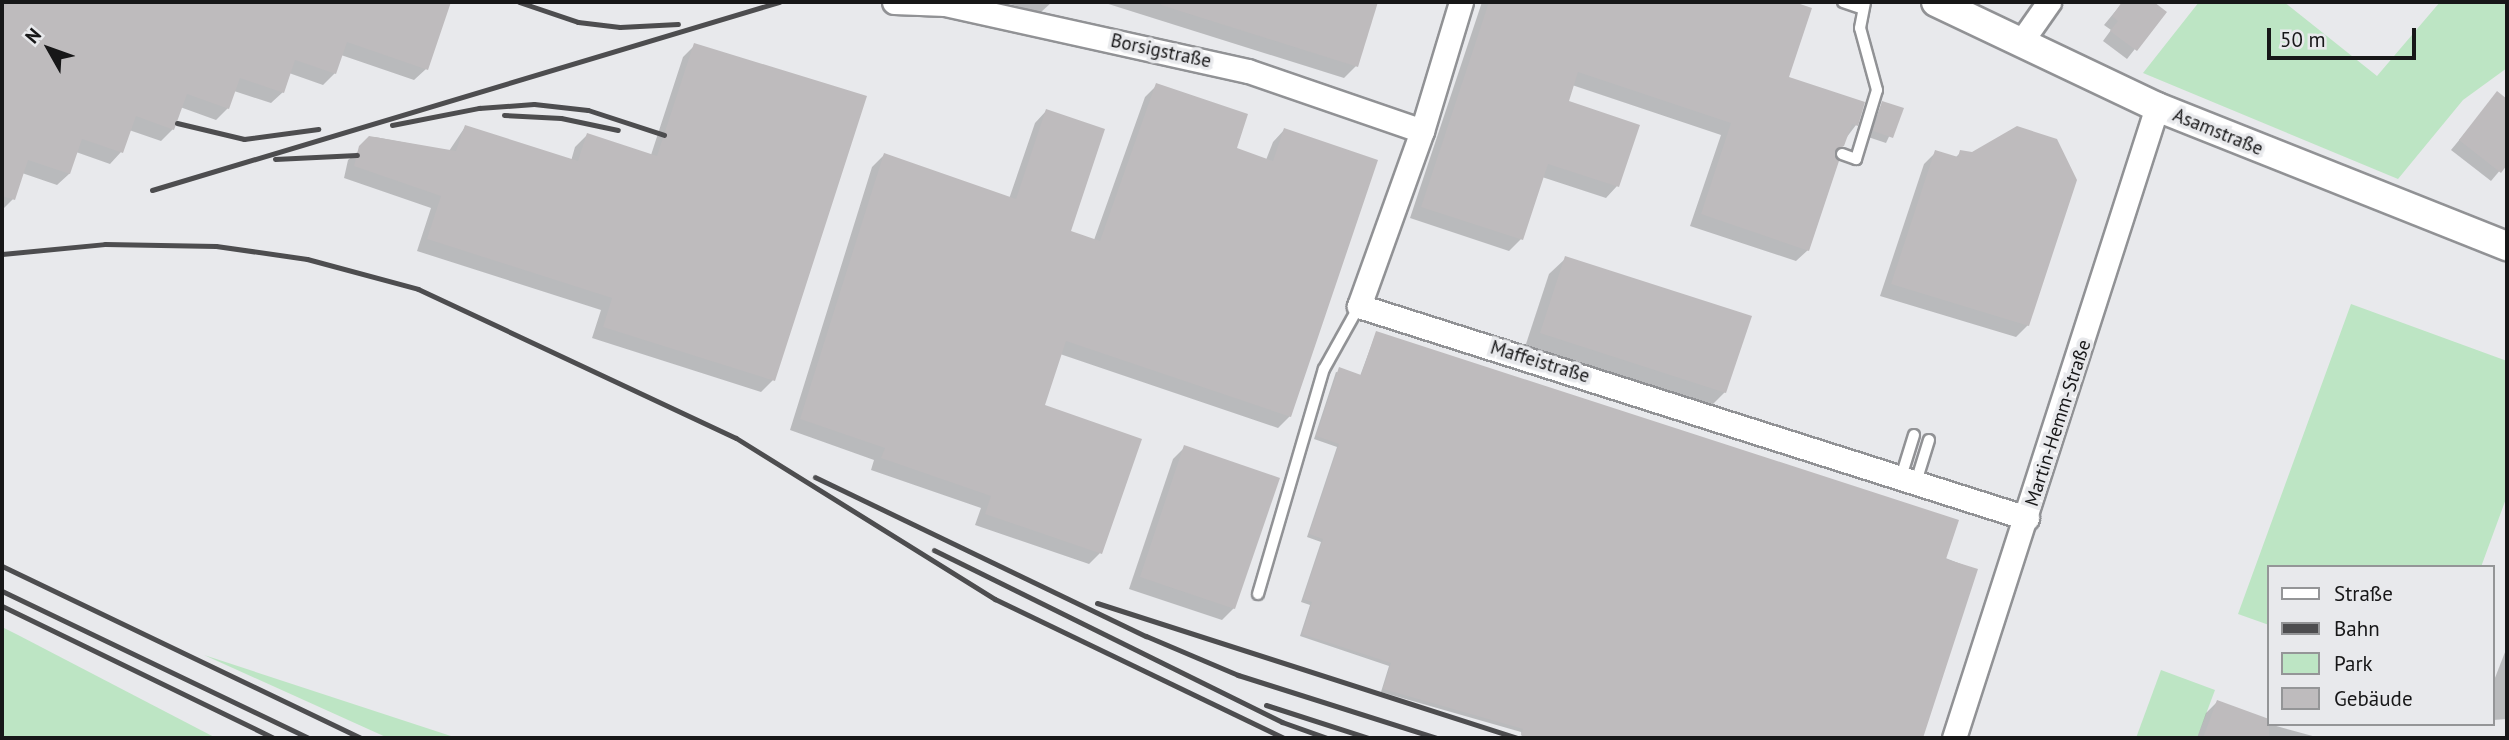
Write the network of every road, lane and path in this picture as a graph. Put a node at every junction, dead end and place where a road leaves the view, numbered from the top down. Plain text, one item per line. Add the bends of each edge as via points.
1 (894, 2) edge
2 (1461, 2) edge
3 (1843, 2) edge
4 (1936, 2) edge
5 (2049, 2) edge
6 (1864, 5) edge
7 (2021, 42) junction
8 (2157, 107) junction
9 (1422, 131) junction
10 (1842, 154) dead end
11 (2507, 246) edge
12 (1359, 306) junction
13 (1914, 435) dead end
14 (1929, 440) dead end
15 (1909, 479) junction
16 (2027, 518) junction
17 (1258, 594) dead end
18 (1954, 738) edge

1 - 9 street, Borsigstraße via 945,4 1248,71
2 - 9 street
3 - 6 lane
4 - 7 street, Asamstraße
5 - 7 street
6 - 10 lane via 1861,36 1877,90 1856,159
7 - 8 street, Asamstraße
8 - 11 street, Asamstraße
8 - 16 street, Martin-Hemm-Straße
9 - 12 street
12 - 15 street, Maffeistraße
12 - 17 lane via 1324,369
13 - 15 lane
14 - 15 lane
15 - 16 street, Maffeistraße
16 - 18 street, Martin-Hemm-Straße

